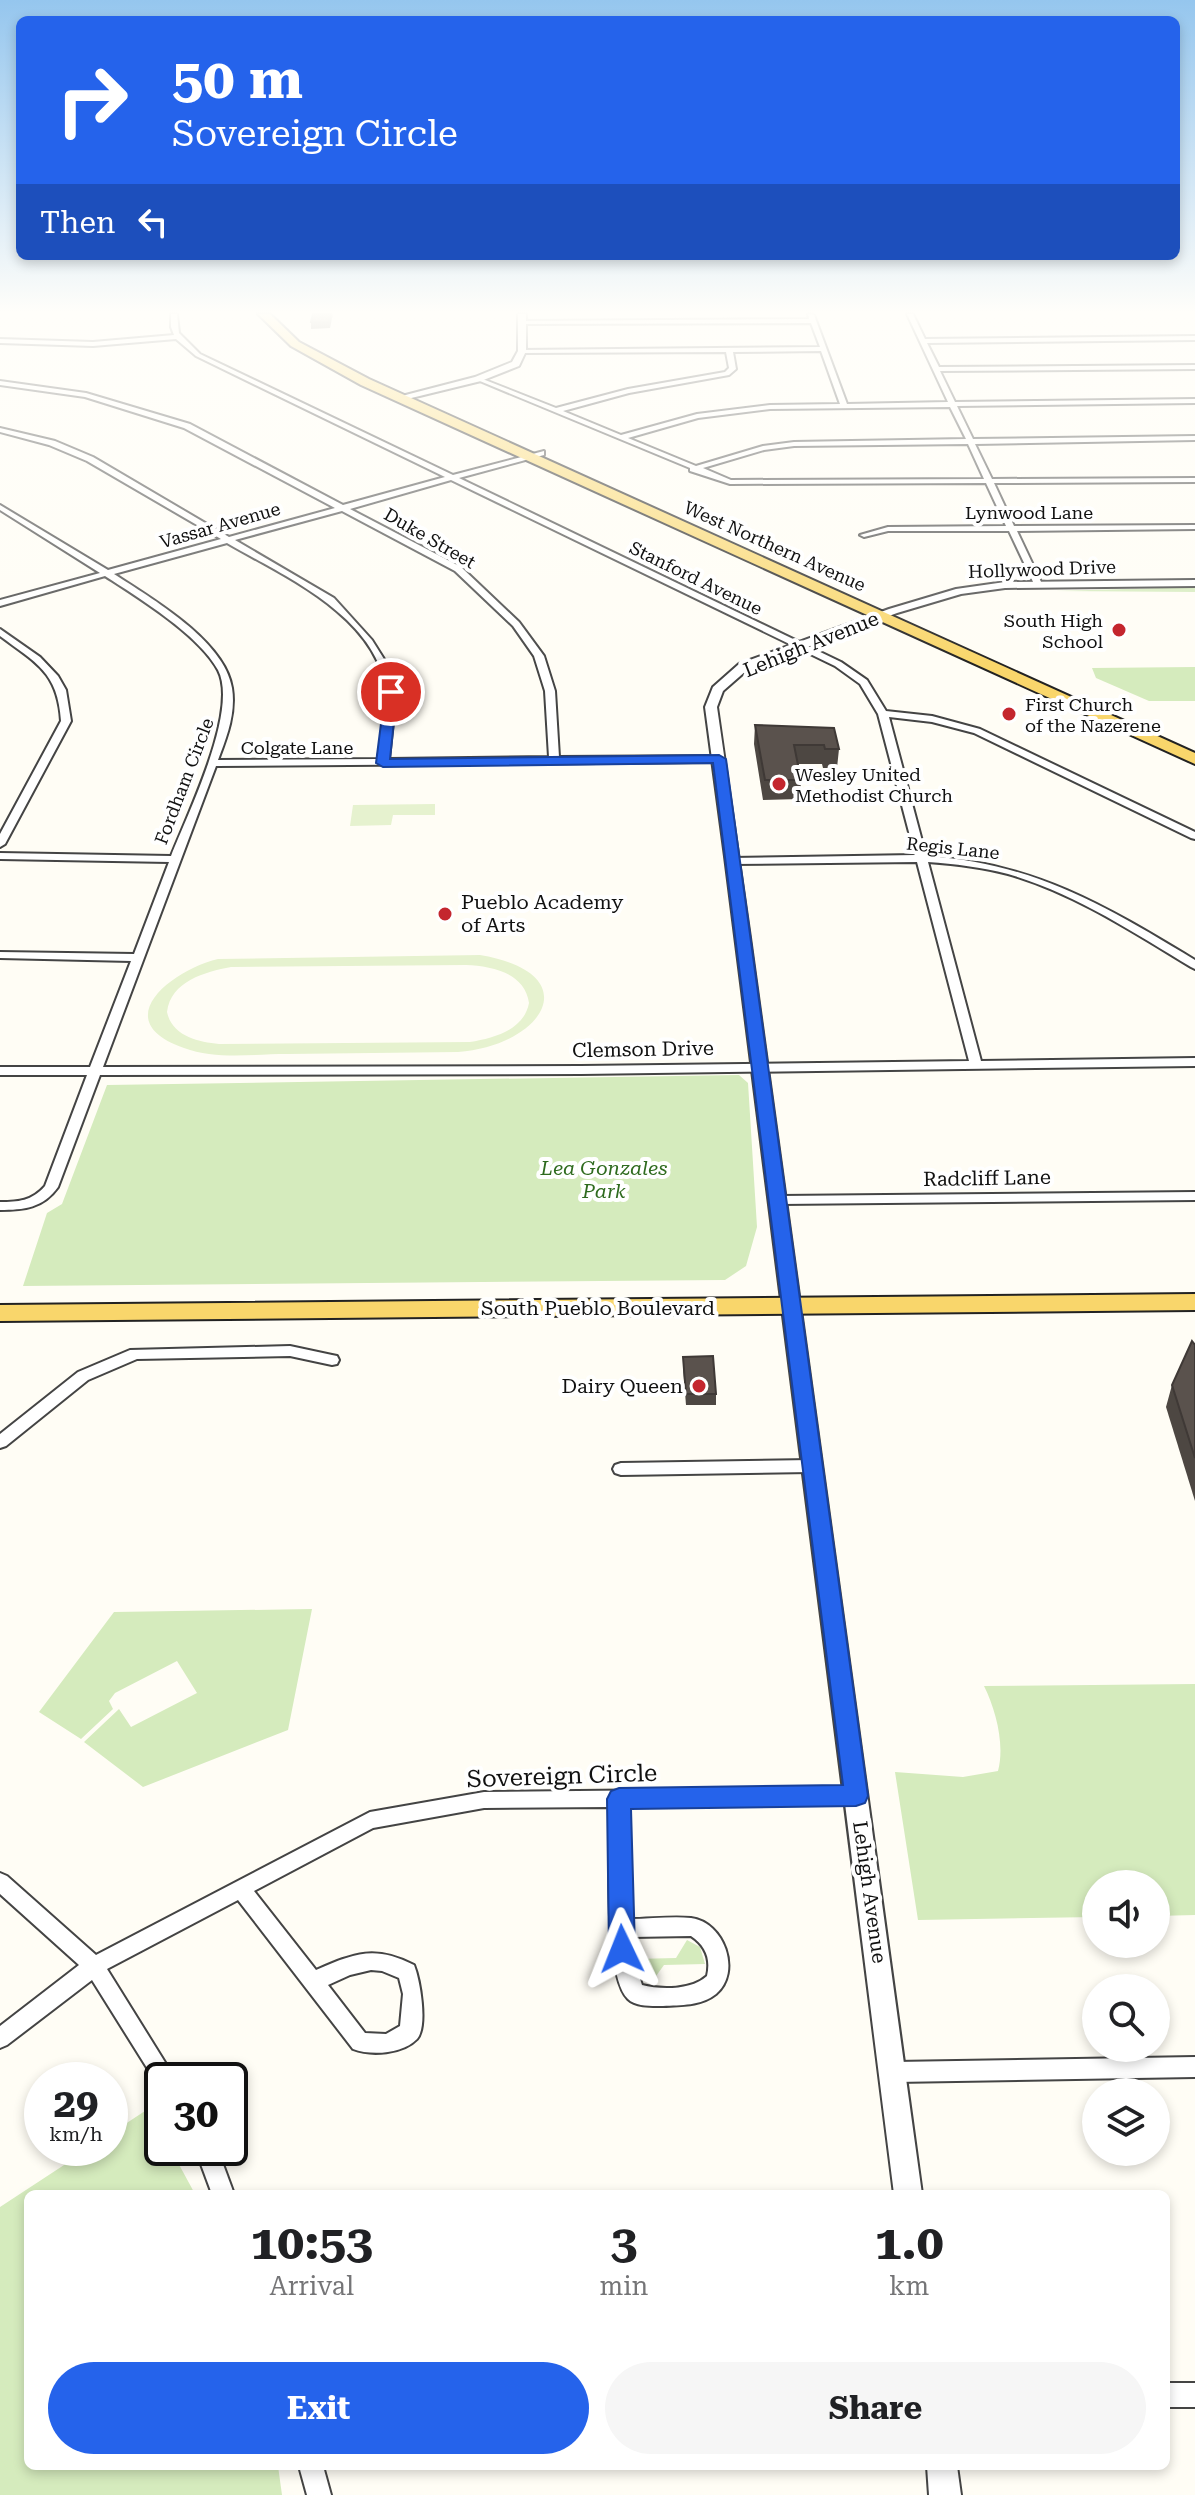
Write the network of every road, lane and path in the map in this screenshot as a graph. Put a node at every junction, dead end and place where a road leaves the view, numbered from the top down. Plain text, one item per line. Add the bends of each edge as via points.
1 (2, 430) edge
2 (195, 430) edge
3 (353, 430) edge
4 (480, 430) edge
5 (601, 430) edge
6 (650, 430) edge
7 (966, 430) edge
8 (619, 438) junction
9 (1195, 438) edge
10 (970, 440) junction
11 (534, 455) junction
12 (693, 469) junction
13 (451, 478) junction
14 (1195, 480) edge
15 (989, 481) junction
16 (0, 507) edge
17 (342, 507) junction
18 (1195, 527) edge
19 (1012, 529) junction
20 (864, 535) dead end
21 (227, 540) junction
22 (103, 574) junction
23 (1195, 583) edge
24 (1038, 584) junction
25 (0, 603) edge
26 (887, 613) junction
27 (0, 632) edge
28 (801, 647) junction
29 (883, 714) junction
30 (1195, 747) edge
31 (719, 759) junction
32 (1195, 759) edge
33 (554, 762) junction
34 (211, 763) junction
35 (383, 763) junction
36 (1195, 836) edge
37 (0, 844) edge
38 (0, 856) edge
39 (174, 859) junction
40 (920, 860) junction
41 (732, 861) junction
42 (0, 955) edge
43 (137, 958) junction
44 (1195, 965) edge
45 (1195, 1062) edge
46 (976, 1065) junction
47 (762, 1066) junction
48 (0, 1071) edge
49 (93, 1073) junction
50 (1195, 1196) edge
51 (780, 1200) junction
52 (0, 1206) edge
53 (1195, 1302) edge
54 (792, 1306) junction
55 (0, 1313) edge
56 (332, 1360) dead end
57 (0, 1442) edge
58 (811, 1466) junction
59 (621, 1469) dead end
60 (856, 1796) junction
61 (619, 1799) junction
62 (0, 1882) edge
63 (240, 1888) junction
64 (621, 1928) junction
65 (94, 1966) junction
66 (312, 1982) junction
67 (0, 2038) edge
68 (155, 2062) edge
69 (1195, 2067) edge
70 (895, 2072) junction
71 (213, 2166) edge
72 (222, 2190) edge
73 (908, 2190) edge
74 (1170, 2395) edge
75 (1195, 2395) edge
76 (312, 2470) edge
77 (942, 2470) edge
78 (319, 2495) edge
79 (945, 2495) edge

1 - 21 street via 90,459
2 - 17 street, Duke Street
3 - 13 street, Stanford Avenue
4 - 11 main road, West Northern Avenue
5 - 8 street
6 - 8 street
7 - 10 street
8 - 12 street
9 - 10 street
10 - 12 street via 794,444
10 - 15 street
11 - 13 street, Vassar Avenue
11 - 26 main road, West Northern Avenue
12 - 15 street via 754,484
13 - 17 street, Vassar Avenue
13 - 28 street, Stanford Avenue
14 - 15 street
15 - 19 street
16 - 22 street, Fordham Circle
17 - 21 street, Vassar Avenue
17 - 33 street, Duke Street via 458,569 516,624 539,656 550,691
18 - 19 street, Lynwood Lane
19 - 20 street, Lynwood Lane via 888,529
19 - 24 street
21 - 22 street, Vassar Avenue
21 - 35 street via 331,600 357,625 380,660 391,692
22 - 25 street, Vassar Avenue
22 - 34 street, Fordham Circle via 185,627 222,669 228,714
23 - 24 street, Hollywood Drive
24 - 26 street, Hollywood Drive via 960,591
26 - 28 street, Lehigh Avenue
26 - 30 main road, West Northern Avenue
26 - 32 main road, West Northern Avenue
27 - 37 street via 51,670 66,702 66,721
28 - 29 street, Stanford Avenue via 864,682
28 - 31 street, Lehigh Avenue via 743,667 717,690 711,707
29 - 36 street via 977,731
29 - 40 street, Stanford Avenue
31 - 33 street, Colgate Lane
31 - 41 street, Lehigh Avenue
33 - 35 street, Colgate Lane
34 - 35 street, Colgate Lane
34 - 39 street, Fordham Circle
38 - 39 street
39 - 43 street, Fordham Circle
40 - 41 street, Regis Lane
40 - 44 street, Regis Lane via 987,865 1049,884
40 - 46 street, Stanford Avenue
41 - 47 street, Lehigh Avenue
42 - 43 street
43 - 49 street, Fordham Circle
45 - 46 street, Clemson Drive
46 - 47 street, Clemson Drive
47 - 49 street, Clemson Drive
47 - 51 street, Lehigh Avenue
48 - 49 street
49 - 52 street, Fordham Circle via 45,1197 34,1204
50 - 51 street, Radcliff Lane
51 - 54 street, Lehigh Avenue
53 - 54 main road, South Pueblo Boulevard
54 - 55 main road, South Pueblo Boulevard
54 - 58 street, Lehigh Avenue
56 - 57 street via 290,1351 135,1354 83,1376
58 - 59 street
58 - 60 street, Lehigh Avenue
60 - 61 street, Sovereign Circle
60 - 70 street, Lehigh Avenue
61 - 63 street, Sovereign Circle via 484,1800 370,1820
61 - 64 street
62 - 65 street
63 - 65 street, Sovereign Circle
63 - 66 street
64 - 64 street via 623,1970 636,1993 690,1996 704,1992 718,1976 717,1949 704,1932 693,1927
65 - 67 street, Sovereign Circle
65 - 68 street
66 - 66 street via 360,2042 388,2044 410,2032 413,1994 407,1972 388,1960 363,1961
69 - 70 street
70 - 73 street, Lehigh Avenue
71 - 72 street
74 - 75 street
76 - 78 street
77 - 79 street

